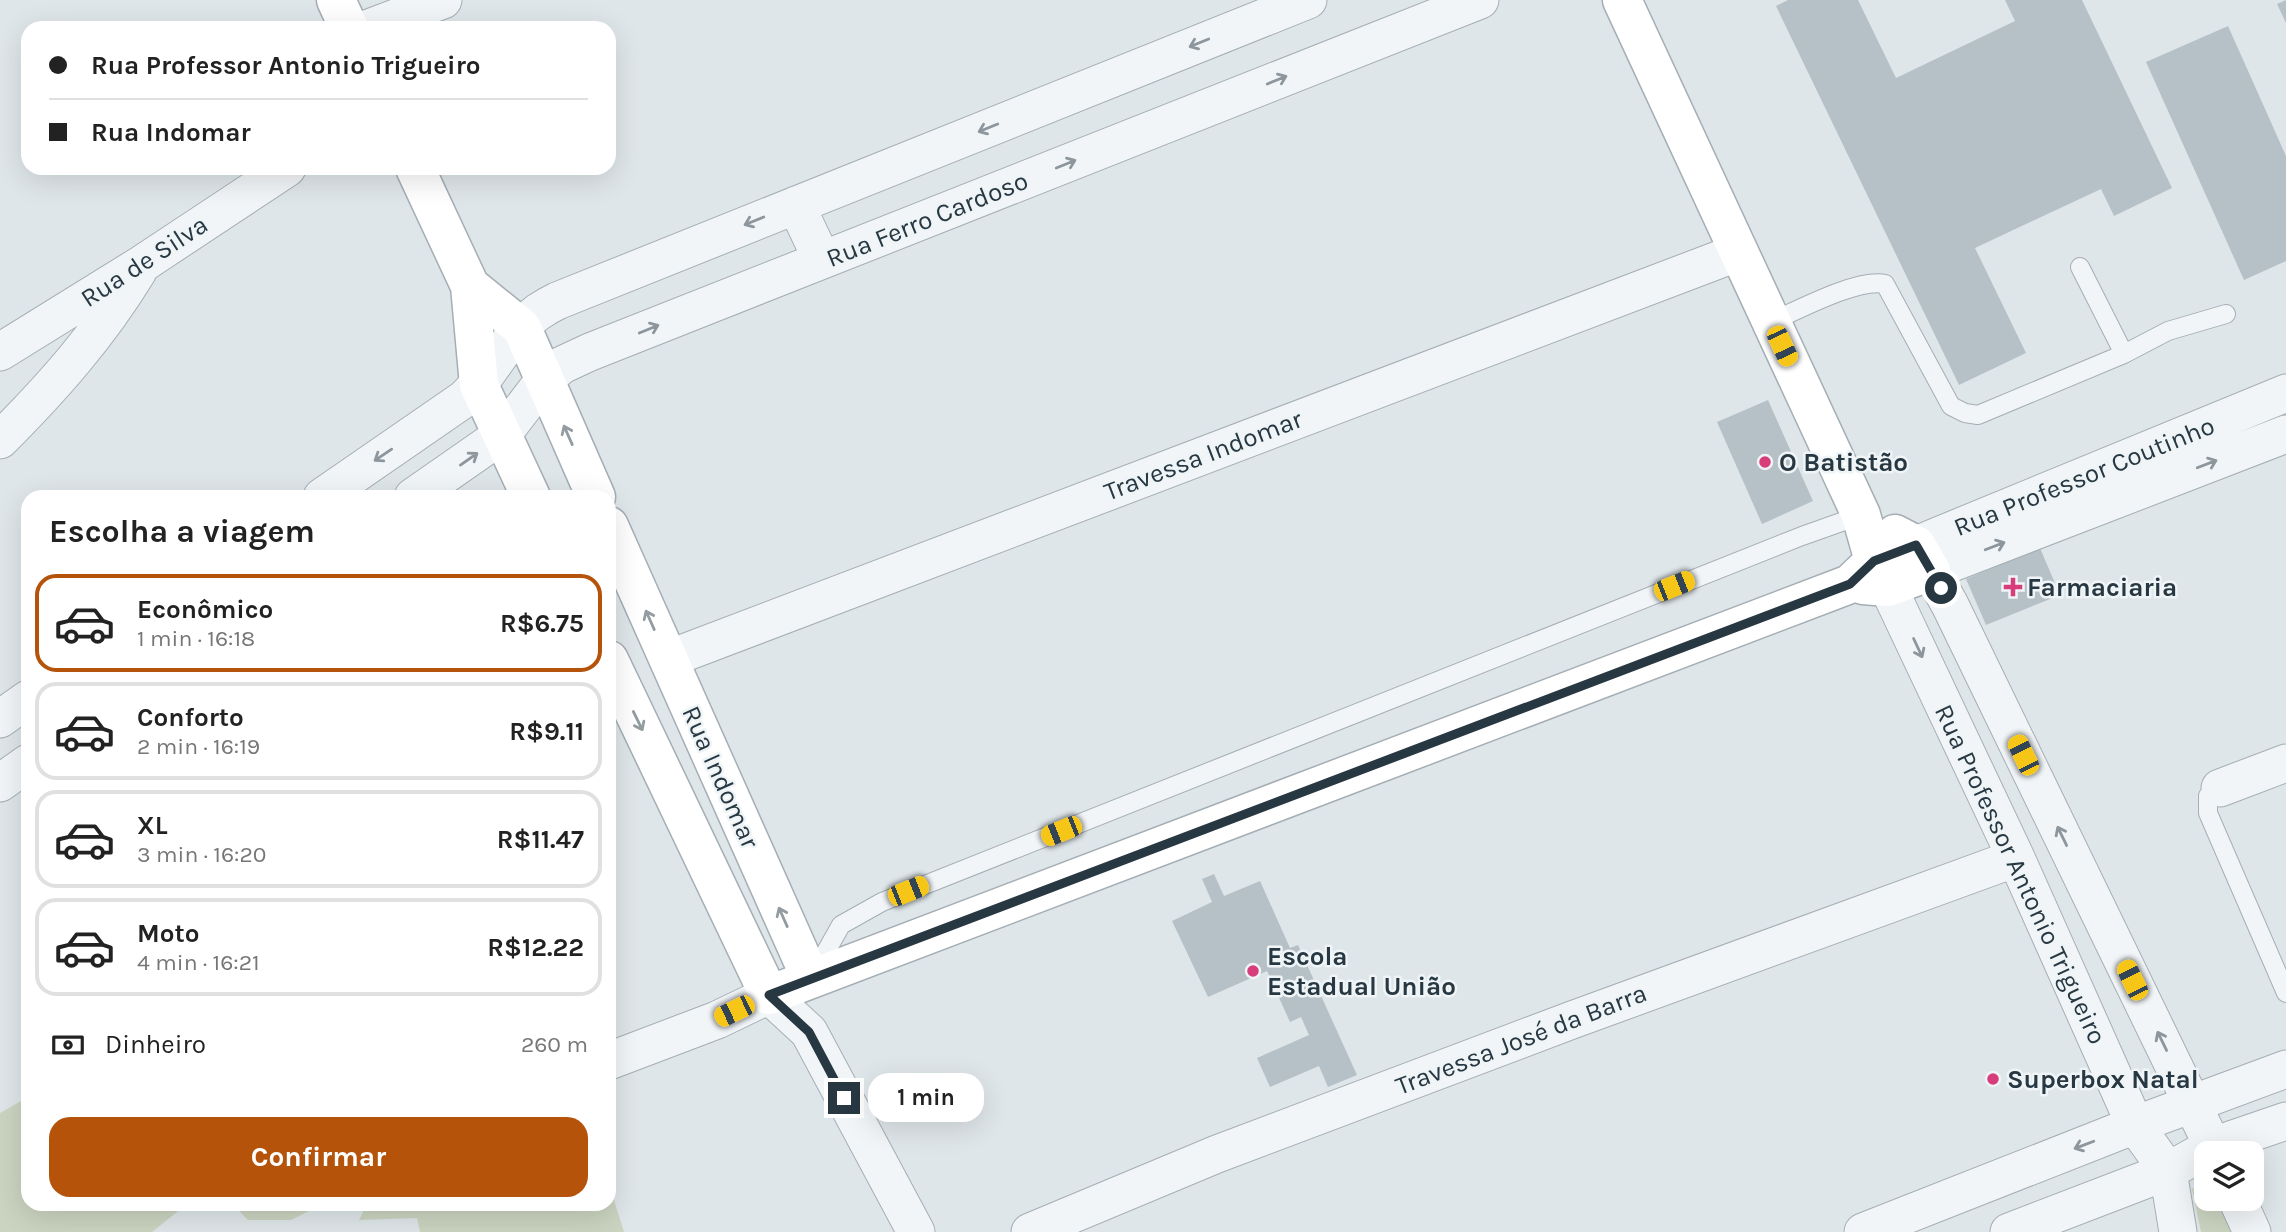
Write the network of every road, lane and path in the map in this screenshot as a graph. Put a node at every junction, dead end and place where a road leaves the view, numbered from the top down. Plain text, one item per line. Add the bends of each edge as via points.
1 (336, 0) edge
2 (443, 0) edge
3 (1308, 0) edge
4 (1480, 0) edge
5 (1622, 0) edge
6 (346, 21) edge
7 (388, 21) edge
8 (276, 175) edge
9 (418, 175) edge
10 (796, 205) junction
11 (1739, 252) junction
12 (671, 255) junction
13 (822, 260) junction
14 (142, 264) junction
15 (2080, 267) dead end
16 (470, 286) junction
17 (695, 310) junction
18 (2226, 314) dead end
19 (1771, 321) junction
20 (522, 328) junction
21 (0, 352) edge
22 (2123, 354) junction
23 (544, 380) junction
24 (479, 385) junction
25 (2286, 393) edge
26 (2286, 434) edge
27 (502, 435) junction
28 (0, 440) edge
29 (332, 490) edge
30 (423, 490) edge
31 (528, 490) edge
32 (593, 490) edge
33 (1861, 515) junction
34 (616, 542) edge
35 (1924, 558) junction
36 (1871, 578) junction
37 (668, 659) junction
38 (616, 675) edge
39 (21, 704) edge
40 (0, 719) edge
41 (2286, 763) edge
42 (21, 768) edge
43 (0, 783) edge
44 (2220, 788) joint
45 (2016, 858) junction
46 (811, 979) junction
47 (2286, 993) edge
48 (769, 995) junction
49 (809, 1032) junction
50 (616, 1058) edge
51 (2286, 1069) edge
52 (2193, 1105) junction
53 (2286, 1121) edge
54 (2136, 1125) junction
55 (2211, 1141) edge
56 (2237, 1141) edge
57 (2194, 1159) edge
58 (2168, 1171) junction
59 (2242, 1211) edge
60 (916, 1232) edge
61 (1030, 1232) edge
62 (1863, 1232) edge
63 (2009, 1232) edge
64 (2178, 1232) edge
65 (2252, 1232) edge

1 - 6 street
2 - 7 street
3 -> 10 street
13 -> 4 street, Rua Ferro Cardoso
5 - 11 street, Rua Professor Antonio Trigueiro
8 - 14 street, Rua de Silva
9 - 16 street
10 -> 12 street
10 - 13 street
11 - 19 street, Rua Professor Antonio Trigueiro
11 - 37 street, Travessa Indomar
12 - 17 street
12 - 20 street via 557,301
13 - 17 street, Rua Ferro Cardoso
14 - 21 street, Rua de Silva
14 - 28 street via 97,333 51,389
15 - 22 lane
16 - 20 street
16 - 24 street
23 -> 17 street, Rua Ferro Cardoso via 590,352
18 - 22 lane via 2168,331
19 - 22 lane via 1849,289 1885,284 1951,406 1978,415
19 - 33 street, Rua Professor Antonio Trigueiro
20 - 23 street
20 - 24 street
23 - 27 street, Rua Ferro Cardoso
32 -> 23 street
24 - 27 street
24 -> 29 street
25 - 35 street, Rua Professor Coutinho
35 -> 26 street, Rua Professor Coutinho
30 -> 27 street, Rua Ferro Cardoso
27 - 31 street
33 - 35 street
33 - 36 street, Rua Professor Antonio Trigueiro
33 - 46 lane via 882,902 841,925
37 -> 34 street, Rua Indomar
35 - 36 street, Rua Professor Coutinho
52 -> 35 street, Rua Professor Antonio Trigueiro
36 -> 45 street, Rua Professor Antonio Trigueiro
36 - 46 street, Rua Professor Coutinho
46 -> 37 street, Rua Indomar
38 -> 48 street, Rua Indomar
39 - 40 street
41 - 44 street
42 - 43 street
44 - 47 lane via 2208,796 2208,813
45 - 54 street, Rua Professor Antonio Trigueiro
45 - 61 street, Travessa José da Barra via 1559,1024 1217,1154
46 - 48 street, Rua Professor Coutinho
46 - 49 street, Rua Indomar
48 - 49 street, Rua Indomar
48 - 50 street via 718,1020
49 - 60 street, Rua Indomar
51 - 52 street
52 - 54 street
52 - 55 street, Rua Professor Antonio Trigueiro
53 - 56 street
54 - 58 street, Rua Professor Antonio Trigueiro
54 -> 62 street
57 - 58 street
58 - 63 street
58 - 64 street, Rua Professor Antonio Trigueiro
59 - 65 street

